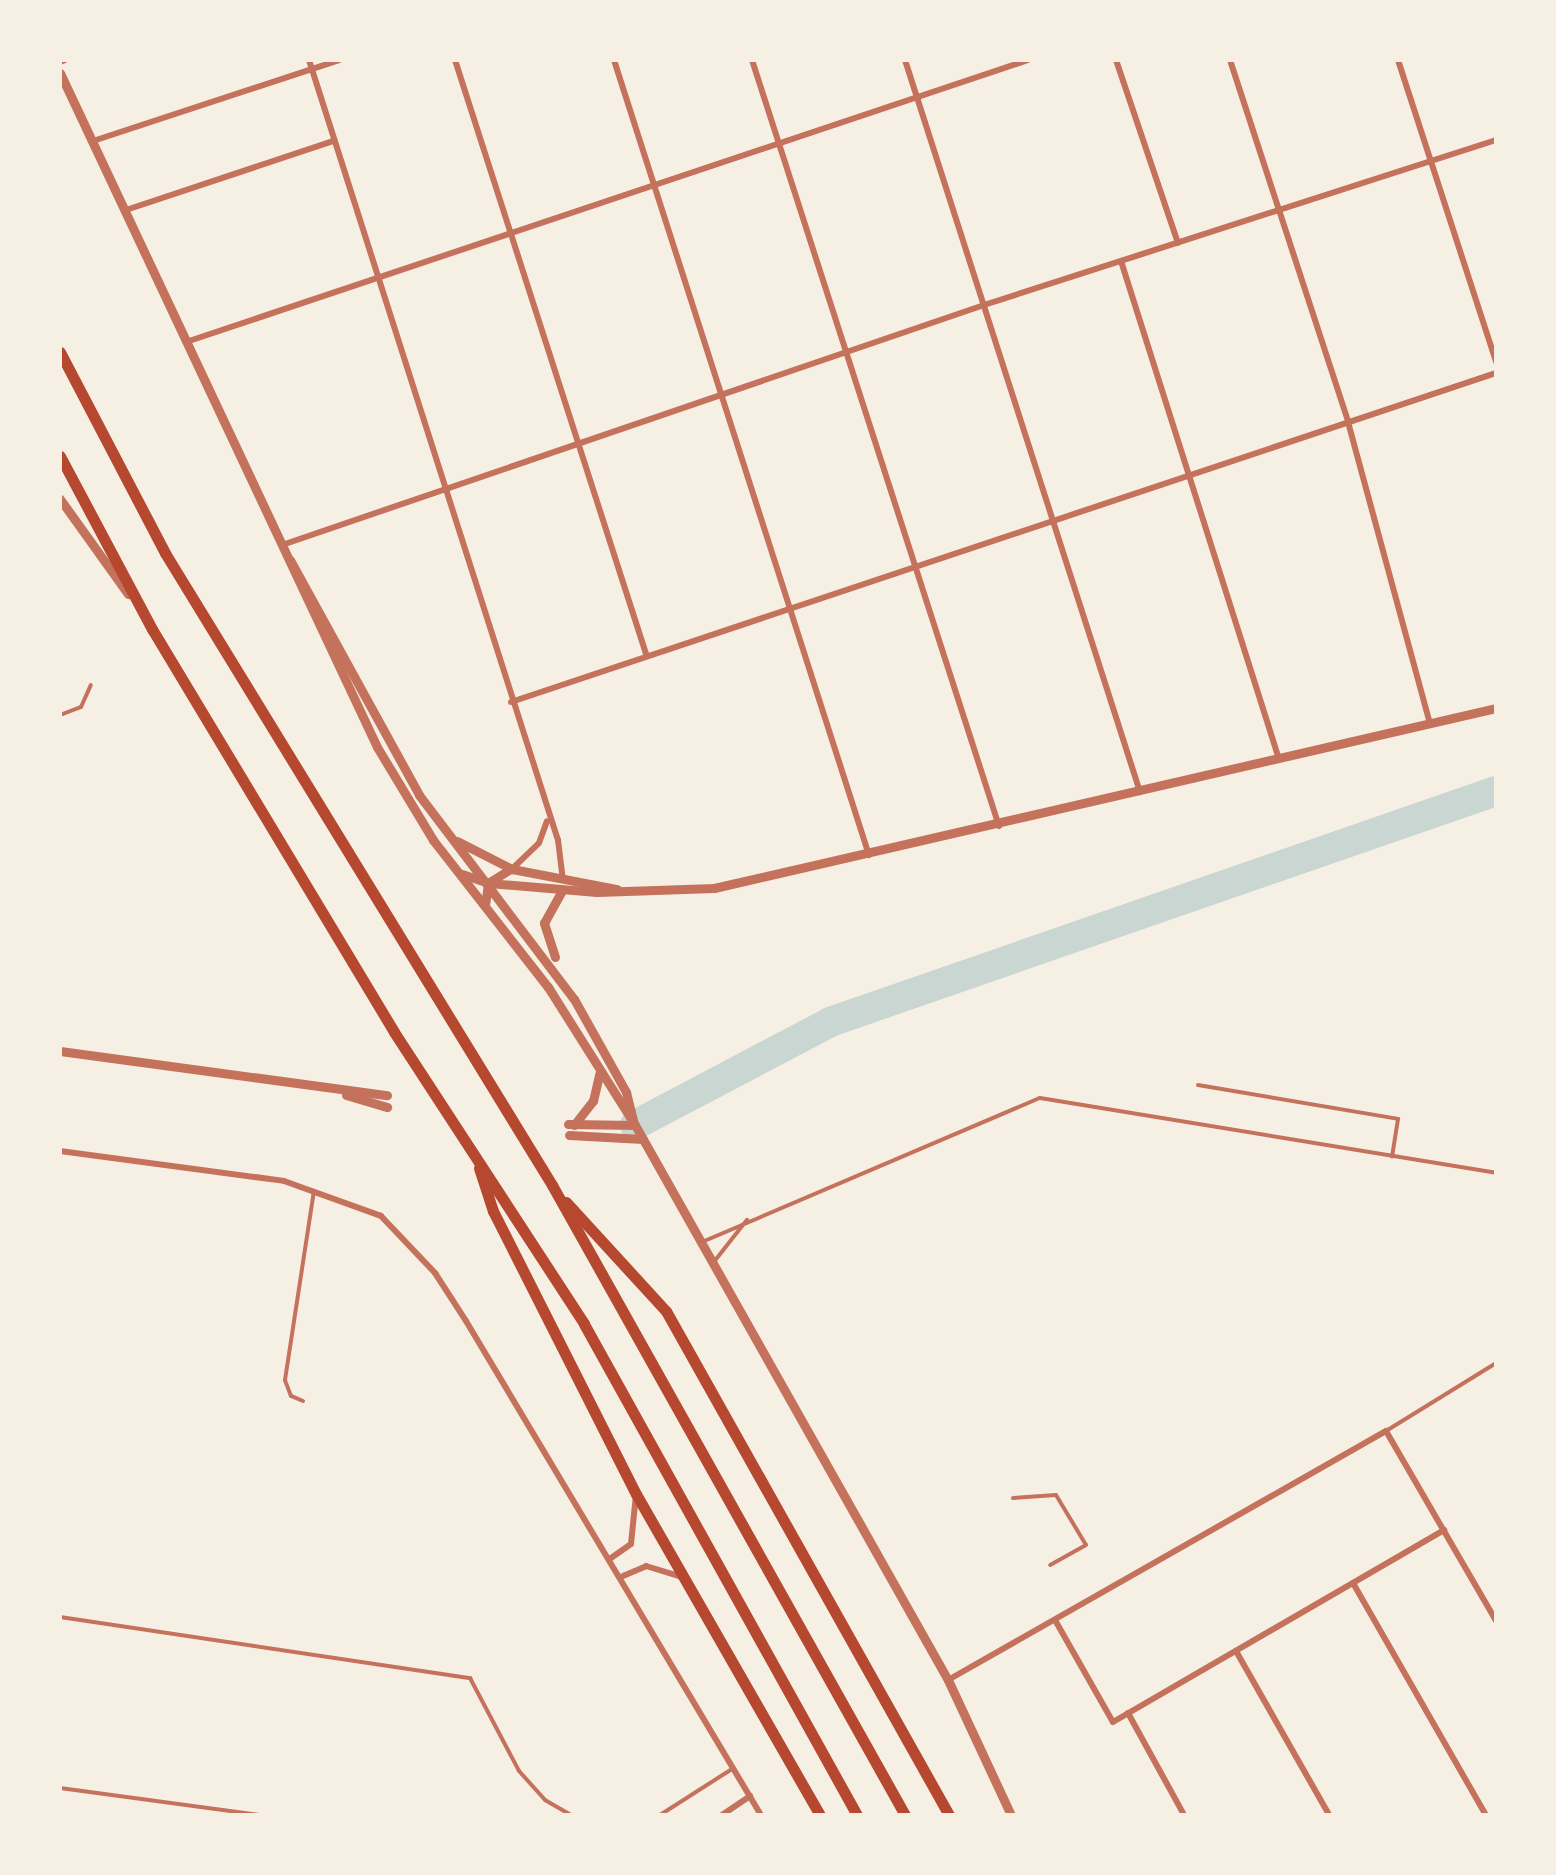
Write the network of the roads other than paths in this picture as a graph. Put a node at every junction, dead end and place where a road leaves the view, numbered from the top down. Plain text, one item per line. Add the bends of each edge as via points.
1 (309, 60) edge
2 (339, 60) edge
3 (455, 60) edge
4 (614, 60) edge
5 (752, 60) edge
6 (906, 60) edge
7 (1028, 60) edge
8 (1116, 60) edge
9 (1230, 60) edge
10 (1398, 60) edge
11 (312, 69) junction
12 (60, 73) edge
13 (916, 94) junction
14 (1496, 140) edge
15 (93, 141) junction
16 (334, 141) junction
17 (778, 142) junction
18 (1431, 161) junction
19 (656, 185) junction
20 (126, 210) junction
21 (1279, 210) junction
22 (511, 234) junction
23 (1178, 244) junction
24 (1121, 261) junction
25 (376, 277) junction
26 (984, 305) junction
27 (190, 341) junction
28 (60, 352) edge
29 (846, 352) junction
30 (1496, 362) edge
31 (1496, 373) edge
32 (724, 394) junction
33 (1348, 422) junction
34 (578, 442) junction
35 (60, 456) edge
36 (1188, 472) junction
37 (443, 489) junction
38 (60, 499) edge
39 (1052, 517) junction
40 (282, 545) junction
41 (288, 558) junction
42 (914, 563) junction
43 (794, 605) junction
44 (152, 629) junction
45 (646, 654) junction
46 (90, 685) dead end
47 (511, 702) junction
48 (1496, 708) edge
49 (60, 715) edge
50 (1431, 727) junction
51 (1279, 760) junction
52 (1140, 793) junction
53 (548, 820) junction
54 (999, 827) junction
55 (443, 830) junction
56 (870, 856) junction
57 (512, 870) junction
58 (460, 873) junction
59 (563, 878) junction
60 (488, 883) junction
61 (562, 890) junction
62 (620, 890) junction
63 (485, 905) junction
64 (559, 974) junction
65 (60, 1051) edge
66 (599, 1071) junction
67 (1198, 1084) dead end
68 (339, 1092) junction
69 (387, 1095) dead end
70 (388, 1106) dead end
71 (634, 1125) junction
72 (569, 1136) dead end
73 (643, 1140) junction
74 (474, 1150) junction
75 (60, 1151) edge
76 (1392, 1157) junction
77 (1496, 1173) edge
78 (552, 1185) junction
79 (314, 1191) junction
80 (746, 1220) junction
81 (702, 1242) junction
82 (713, 1263) junction
83 (1496, 1363) edge
84 (304, 1401) dead end
85 (1386, 1431) junction
86 (636, 1494) junction
87 (1013, 1498) dead end
88 (1444, 1530) junction
89 (611, 1558) junction
90 (1050, 1565) dead end
91 (623, 1576) junction
92 (686, 1578) junction
93 (1352, 1583) junction
94 (60, 1617) edge
95 (1054, 1620) junction
96 (1496, 1621) edge
97 (1236, 1651) junction
98 (948, 1680) junction
99 (1128, 1713) junction
100 (734, 1768) junction
101 (60, 1788) edge
102 (750, 1796) junction
103 (262, 1815) edge
104 (569, 1815) edge
105 (660, 1815) edge
106 (722, 1815) edge
107 (760, 1815) edge
108 (820, 1815) edge
109 (857, 1815) edge
110 (905, 1815) edge
111 (949, 1815) edge
112 (1011, 1815) edge
113 (1184, 1815) edge
114 (1329, 1815) edge
115 (1486, 1815) edge

1 - 11 street
2 - 11 street
3 - 22 street
4 - 19 street
5 - 17 street
6 - 13 street
7 - 13 street
8 - 23 street
9 - 21 street
10 - 18 street
11 - 15 street
11 - 16 street
12 - 15 street
13 - 17 street
13 - 26 street
14 - 18 street
15 - 20 street
16 - 20 street
16 - 25 street
17 - 19 street
17 - 29 street
18 - 21 street
18 - 30 street
19 - 22 street
19 - 32 street
20 - 27 street
21 - 23 street
21 - 33 street
22 - 25 street
22 - 34 street
23 - 24 street
24 - 26 street
24 - 36 street
25 - 27 street
25 - 37 street
26 - 29 street
26 - 39 street
27 - 40 street
28 - 78 highway via 165,553
29 - 32 street
29 - 42 street
31 - 33 street
32 - 34 street
32 - 43 street
33 - 36 street
33 - 50 street
34 - 37 street
34 - 45 street
35 - 44 highway
36 - 39 street
36 - 51 street
37 - 40 street
37 - 47 street
38 - 44 street
39 - 42 street
39 - 52 street
40 - 41 street
41 - 55 street
41 - 58 street via 385,762
42 - 43 street
42 - 54 street
43 - 45 street
43 - 56 street
44 - 74 highway via 394,1032
45 - 47 street
46 - 49 lane via 81,707
47 - 53 street
48 - 50 street
50 - 51 street
51 - 52 street
52 - 54 street
53 - 57 street via 539,844
53 - 59 street
54 - 56 street
55 - 57 street
55 - 60 street
56 - 62 street via 714,888
57 - 59 street
57 - 60 street
58 - 60 street
58 - 63 street
59 - 61 street
59 - 62 street
60 - 61 street
60 - 63 street
60 - 64 street
61 - 62 street
61 - 64 street via 544,923
63 - 66 street via 548,987
64 - 71 street via 626,1092
65 - 68 street
66 - 71 street
66 - 71 street via 593,1101 571,1124
67 - 76 lane via 1398,1119
68 - 69 street
68 - 70 street
71 - 73 street
72 - 73 street
73 - 81 street
74 - 86 highway via 493,1211
74 - 109 highway via 584,1324
75 - 79 street
76 - 77 lane
76 - 80 lane via 1040,1098
78 - 110 highway
78 - 111 highway via 666,1312
79 - 84 lane via 285,1380 291,1396
79 - 89 street via 380,1216 434,1273
80 - 81 lane
80 - 82 lane
81 - 82 street
82 - 98 street
83 - 85 lane
85 - 88 street
85 - 95 street
86 - 89 street via 632,1544
86 - 92 highway
87 - 90 lane via 1056,1495 1086,1544
88 - 93 street
88 - 96 street
89 - 91 street
91 - 92 street via 646,1566
91 - 100 street
92 - 108 highway
93 - 97 street
93 - 115 street
94 - 104 lane via 470,1678 520,1771
95 - 98 street
95 - 99 street via 1113,1722
97 - 99 street
97 - 114 street
98 - 112 street
99 - 113 street
100 - 102 street
100 - 105 lane
101 - 103 lane
102 - 106 street
102 - 107 street

